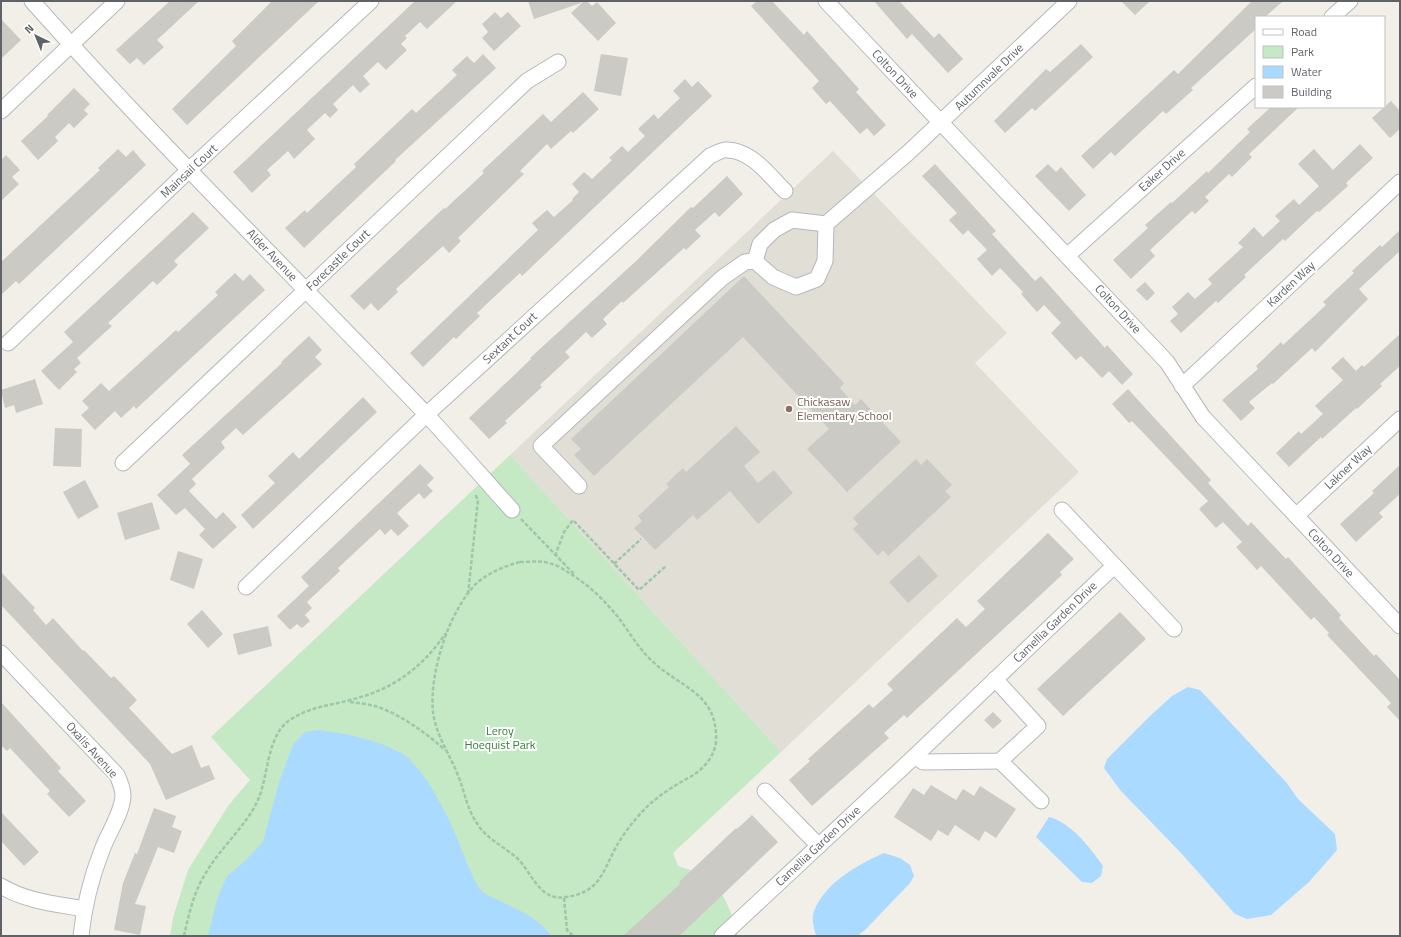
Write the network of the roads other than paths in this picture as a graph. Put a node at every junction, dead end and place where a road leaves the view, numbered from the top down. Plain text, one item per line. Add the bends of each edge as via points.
1 (32, 1) edge
2 (117, 1) edge
3 (371, 1) edge
4 (826, 1) edge
5 (1069, 1) edge
6 (1350, 1) edge
7 (1333, 16) edge
8 (71, 45) junction
9 (558, 62) dead end
10 (1255, 87) edge
11 (1, 111) edge
12 (941, 123) junction
13 (955, 137) junction
14 (909, 152) junction
15 (189, 170) junction
16 (1400, 182) edge
17 (785, 191) dead end
18 (826, 224) junction
19 (1068, 255) junction
20 (755, 261) junction
21 (306, 291) junction
22 (8, 343) dead end
23 (1182, 386) junction
24 (426, 415) junction
25 (1400, 419) edge
26 (123, 463) dead end
27 (579, 486) dead end
28 (512, 510) road end
29 (1062, 510) dead end
30 (1296, 516) junction
31 (1114, 566) junction
32 (246, 587) dead end
33 (1400, 626) edge
34 (1174, 629) dead end
35 (1, 653) edge
36 (995, 679) junction
37 (915, 756) junction
38 (1000, 761) junction
39 (765, 790) dead end
40 (1041, 801) dead end
41 (819, 846) junction
42 (1, 886) edge
43 (84, 909) junction
44 (81, 936) edge
45 (722, 936) edge

1 - 8 street, Alder Avenue
2 - 8 street
3 - 15 street, Mainsail Court
4 - 12 street, Colton Drive
5 - 12 street, Autumnvale Drive
6 - 7 street
8 - 11 street
8 - 15 street, Alder Avenue
9 - 21 street, Forecastle Court via 527,81
10 - 19 street, Eaker Drive
12 - 13 street, Colton Drive
12 - 14 street, Autumnvale Drive
13 - 14 street, Autumnvale Drive via 927,143
13 - 19 street, Colton Drive
14 - 18 street, Autumnvale Drive
15 - 21 street, Alder Avenue
15 - 22 street, Mainsail Court
16 - 23 street, Karden Way
17 - 24 street, Sextant Court via 744,153 726,149 710,156
18 - 20 street via 792,220 774,230 760,244
18 - 20 street via 825,261 817,278 796,287 773,278
19 - 23 street, Colton Drive via 1167,362
20 - 27 street via 744,262 722,278 541,446
21 - 24 street, Alder Avenue
21 - 26 street, Forecastle Court
23 - 30 street, Colton Drive via 1203,417
24 - 28 street, Alder Avenue
24 - 32 street, Sextant Court
25 - 30 street, Lakner Way
29 - 31 street
30 - 33 street, Colton Drive
31 - 34 street
31 - 36 street, Camellia Garden Drive
35 - 43 street, Oxalis Avenue via 118,775 122,785 120,808 95,866
36 - 37 street, Camellia Garden Drive
36 - 38 street via 1038,726
37 - 38 street via 923,762
37 - 41 street, Camellia Garden Drive
38 - 40 street
39 - 41 street
41 - 45 street, Camellia Garden Drive
42 - 43 street via 41,900
43 - 44 street, Oxalis Avenue

